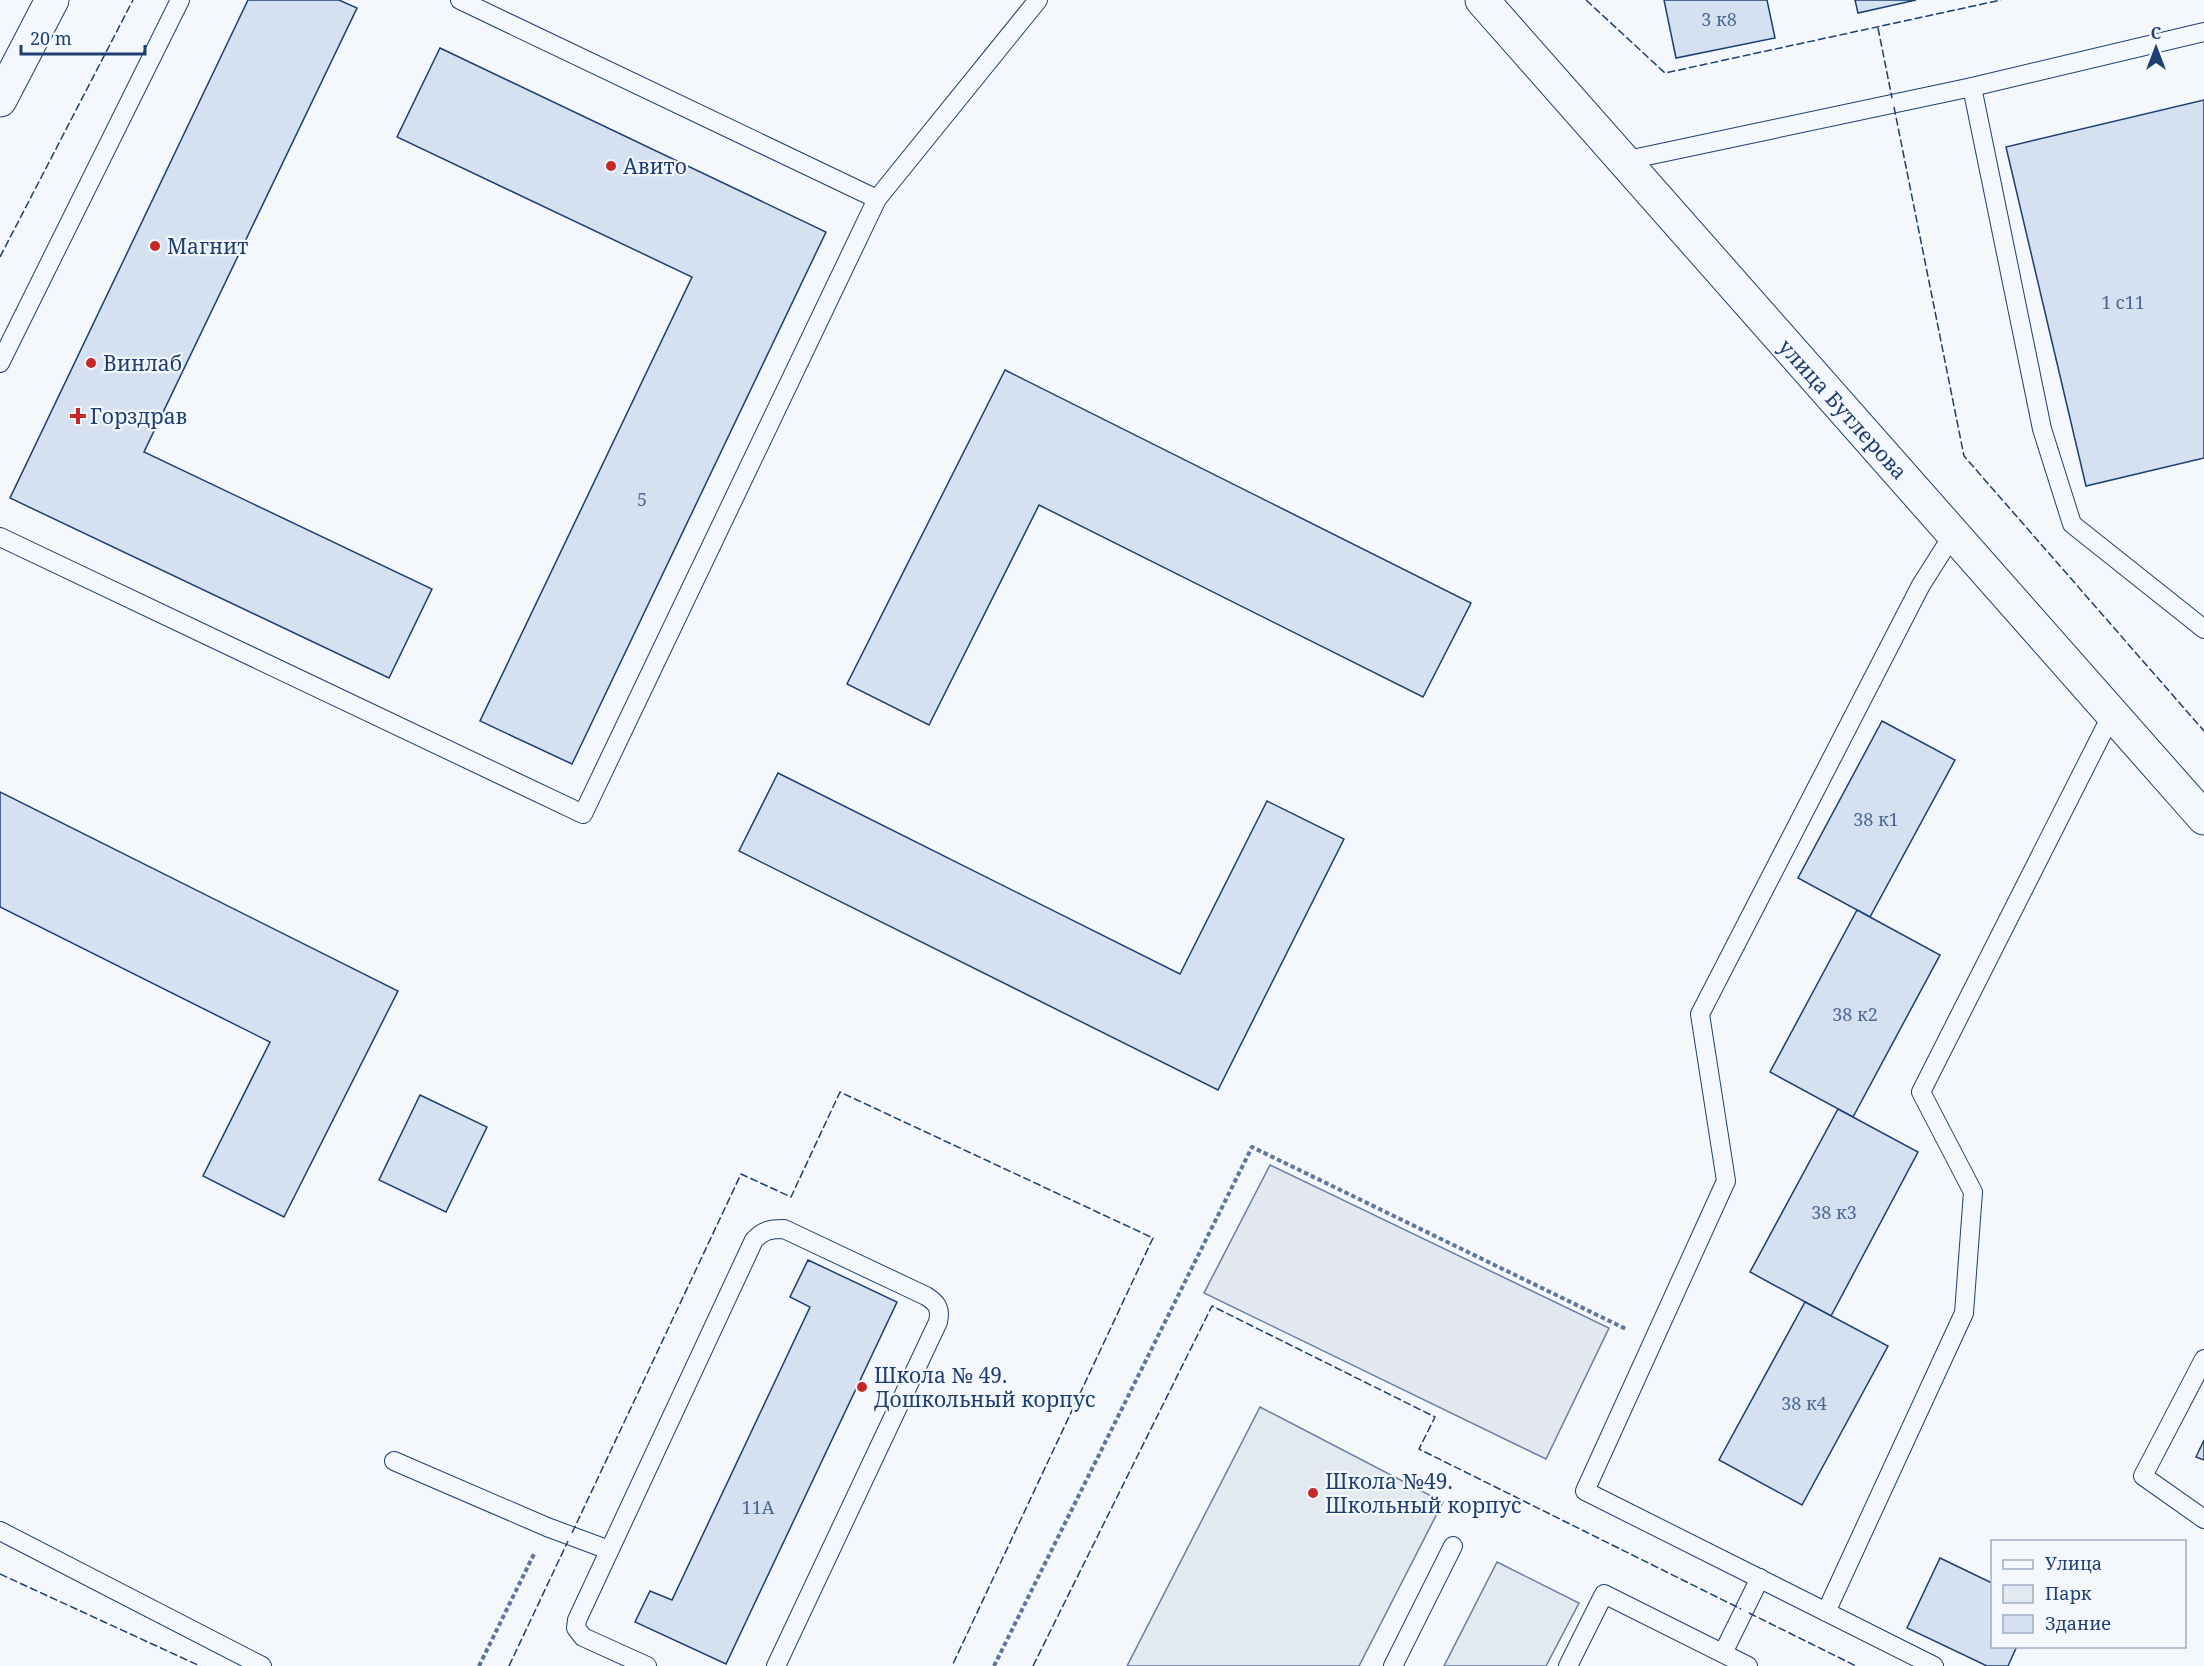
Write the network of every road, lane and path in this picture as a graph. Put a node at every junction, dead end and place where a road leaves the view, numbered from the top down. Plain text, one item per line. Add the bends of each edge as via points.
1 (52, 0) edge
2 (180, 0) edge
3 (460, 0) edge
4 (1038, 0) edge
5 (1482, 0) edge
6 (2204, 32) edge
7 (1972, 87) junction
8 (0, 100) edge
9 (1623, 160) junction
10 (877, 199) junction
11 (0, 363) edge
12 (1954, 533) junction
13 (0, 537) edge
14 (2204, 629) edge
15 (2112, 714) junction
16 (2204, 818) edge
17 (1653, 1343) junction
18 (2204, 1359) edge
19 (394, 1461) dead end
20 (2204, 1519) edge
21 (547, 1527) junction
22 (0, 1531) edge
23 (1453, 1546) dead end
24 (609, 1550) junction
25 (1760, 1578) junction
26 (1826, 1612) junction
27 (1722, 1653) junction
28 (262, 1666) edge
29 (479, 1666) edge
30 (646, 1666) edge
31 (776, 1666) edge
32 (994, 1666) edge
33 (1393, 1666) edge
34 (1568, 1666) edge
35 (1748, 1666) edge
36 (1934, 1666) edge

1 - 8 street
2 - 11 lane
3 - 10 lane
4 - 10 lane
5 - 9 street, улица Бутлерова
6 - 7 lane
7 - 9 lane
7 - 14 lane via 2042,429 2072,524
9 - 12 street, улица Бутлерова
10 - 13 lane via 583,814
12 - 15 street, улица Бутлерова
12 - 17 lane via 1921,585 1700,1014 1726,1181
15 - 16 street, улица Бутлерова
15 - 26 lane via 1921,1092 1973,1192 1964,1313
17 - 25 lane via 1585,1491
17 - 32 path via 1252,1147
18 - 20 lane via 2143,1476
19 - 21 lane
21 - 24 lane
21 - 29 path
22 - 28 lane
23 - 33 lane
24 - 30 lane via 576,1628 583,1637
24 - 31 lane via 754,1240 762,1232 784,1229 936,1302 938,1322
25 - 26 lane
25 - 27 lane
26 - 36 lane
27 - 34 lane via 1604,1594
27 - 35 lane

